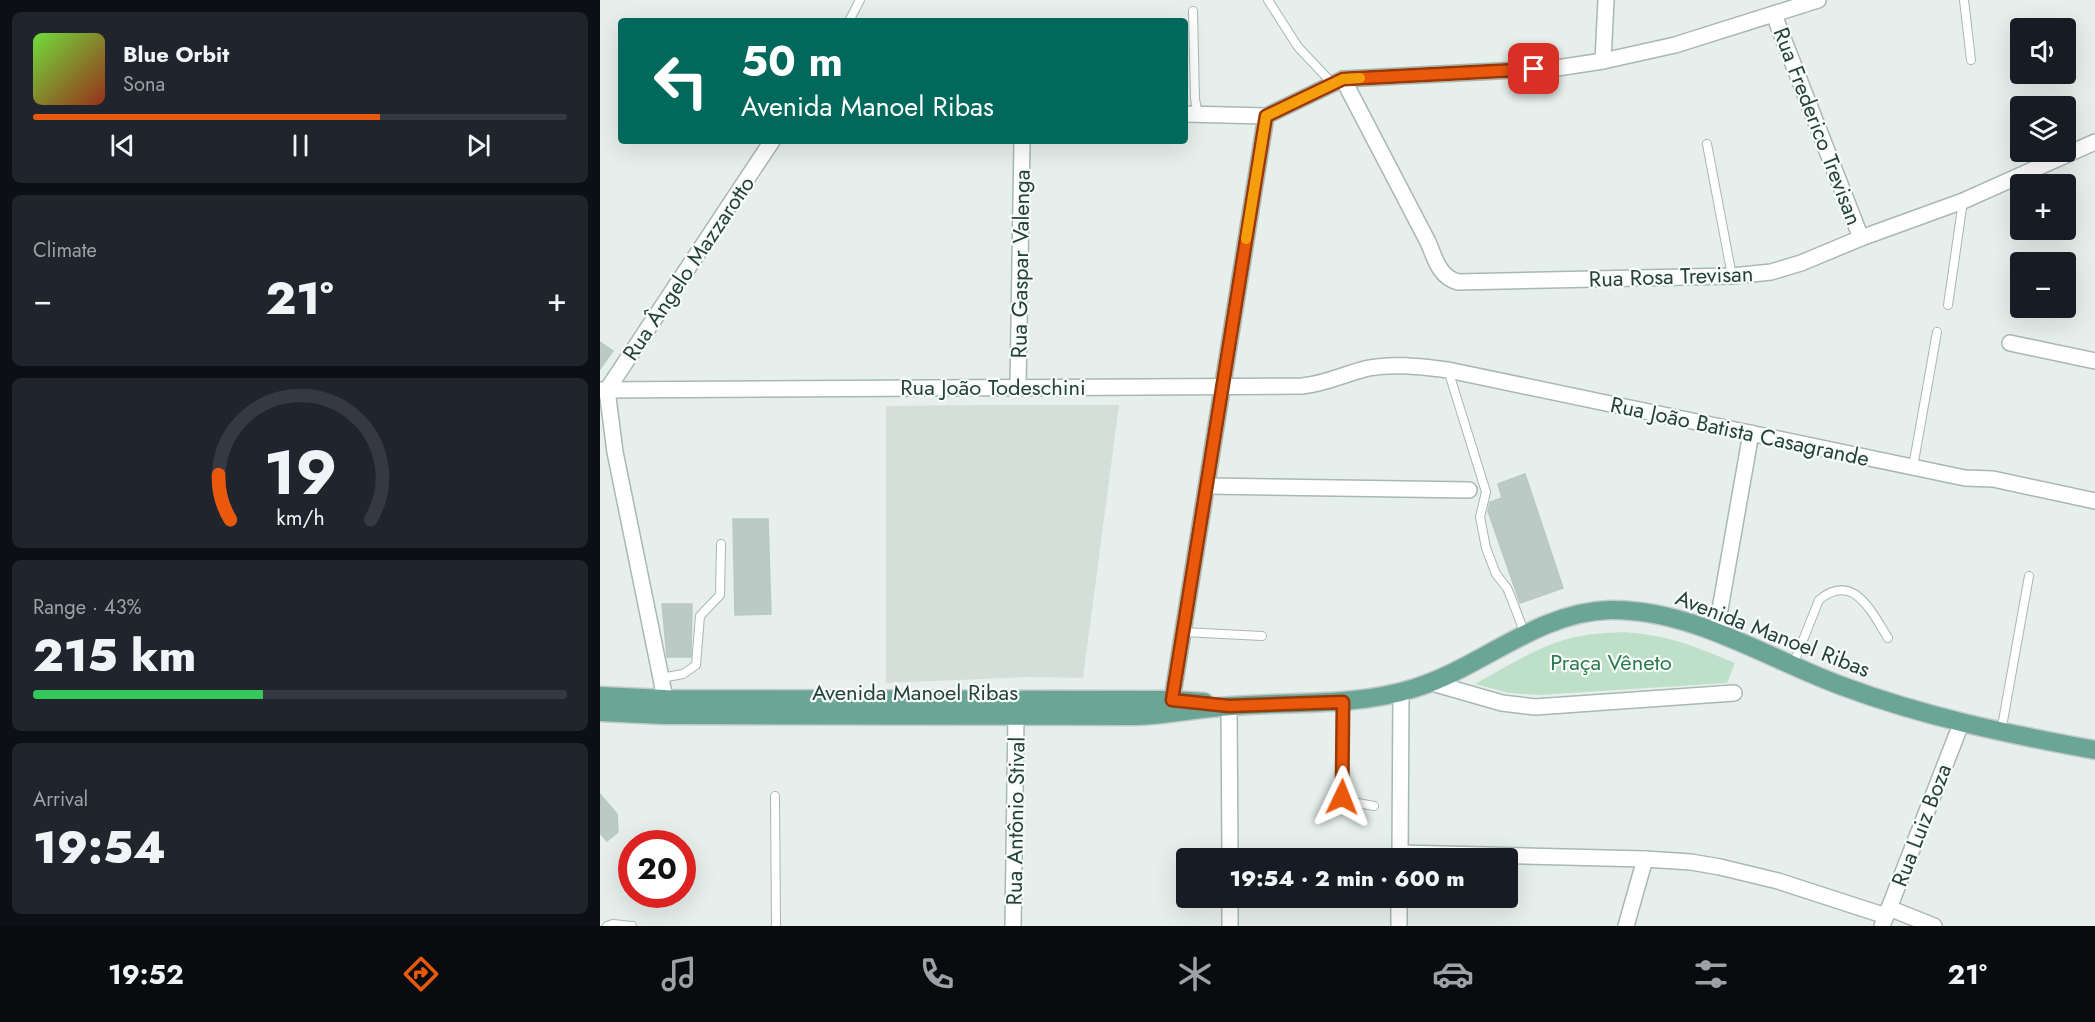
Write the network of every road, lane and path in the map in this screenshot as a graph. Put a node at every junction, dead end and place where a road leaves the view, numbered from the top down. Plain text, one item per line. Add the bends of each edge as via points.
1 (860, 0) edge
2 (1268, 0) edge
3 (1606, 0) edge
4 (1818, 0) edge
5 (1964, 0) edge
6 (1193, 11) dead end
7 (1774, 15) junction
8 (851, 18) edge
9 (1971, 60) dead end
10 (1604, 61) junction
11 (1338, 81) junction
12 (1192, 114) edge
13 (1266, 116) junction
14 (2095, 142) edge
15 (770, 144) edge
16 (1022, 144) edge
17 (1707, 144) dead end
18 (1963, 201) junction
19 (1861, 238) junction
20 (1732, 276) junction
21 (1948, 305) dead end
22 (1937, 332) dead end
23 (2010, 343) dead end
24 (2095, 361) edge
25 (1383, 366) joint
26 (1448, 370) junction
27 (1222, 386) junction
28 (1018, 387) junction
29 (603, 390) edge
30 (1751, 433) junction
31 (1913, 467) junction
32 (1207, 486) junction
33 (1469, 490) joint
34 (1485, 492) junction
35 (2095, 501) edge
36 (721, 544) dead end
37 (2029, 576) dead end
38 (1183, 632) junction
39 (1716, 633) junction
40 (1525, 634) junction
41 (1262, 636) dead end
42 (1888, 638) dead end
43 (1792, 666) junction
44 (661, 678) junction
45 (1432, 682) junction
46 (1401, 692) junction
47 (1734, 693) dead end
48 (600, 696) edge
49 (1172, 700) junction
50 (1343, 702) junction
51 (1229, 706) junction
52 (664, 707) junction
53 (600, 712) edge
54 (1016, 716) junction
55 (1961, 724) junction
56 (2001, 733) junction
57 (2095, 750) edge
58 (775, 796) dead end
59 (1374, 806) dead end
60 (1230, 848) edge
61 (1400, 848) edge
62 (1518, 857) edge
63 (1645, 859) junction
64 (1230, 908) edge
65 (1399, 908) edge
66 (1885, 917) edge
67 (607, 926) edge
68 (632, 926) edge
69 (776, 926) edge
70 (1013, 926) edge
71 (1230, 926) edge
72 (1399, 926) edge
73 (1626, 926) edge
74 (1934, 926) edge

1 - 8 lane
2 - 11 lane via 1298,47
3 - 10 street
4 - 7 street
5 - 9 lane
6 - 12 lane via 1196,99
7 - 10 street via 1675,45
7 - 19 street, Rua Frederico Trevisan
10 - 11 street via 1557,68
11 - 13 street
11 - 20 street, Rua Rosa Trevisan via 1440,269 1450,280 1469,283
12 - 13 street
13 - 27 street
14 - 18 street, Rua Rosa Trevisan
15 - 29 street, Rua Ângelo Mazzarotto
16 - 28 street, Rua Gaspar Valenga
17 - 20 lane
18 - 19 street, Rua Rosa Trevisan
18 - 21 lane
19 - 20 street, Rua Rosa Trevisan via 1785,268
22 - 31 lane
23 - 24 street
25 - 26 street, Rua João Batista Casagrande
25 - 27 street, Rua João Todeschini via 1312,385
26 - 30 street, Rua João Batista Casagrande
26 - 34 lane
27 - 28 street, Rua João Todeschini
27 - 32 street
28 - 29 street, Rua João Todeschini
29 - 44 street
30 - 31 street, Rua João Batista Casagrande
30 - 39 street
31 - 35 street, Rua João Batista Casagrande
32 - 33 street
32 - 38 street
33 - 34 lane
34 - 40 lane via 1480,517 1486,548
36 - 44 lane via 720,595 700,616 696,665 683,674
37 - 56 lane
38 - 41 lane
38 - 49 street
39 - 40 main road, Avenida Manoel Ribas via 1661,615 1623,610 1575,615
39 - 43 main road, Avenida Manoel Ribas
40 - 45 main road, Avenida Manoel Ribas
42 - 43 lane via 1858,596 1850,591 1827,593 1819,600
43 - 55 main road, Avenida Manoel Ribas via 1858,692
44 - 52 street
45 - 46 main road, Avenida Manoel Ribas
45 - 47 street via 1502,703 1535,706
46 - 50 main road, Avenida Manoel Ribas
46 - 61 street
48 - 52 main road, Avenida Manoel Ribas
49 - 51 main road, Avenida Manoel Ribas
49 - 52 main road, Avenida Manoel Ribas
50 - 51 main road, Avenida Manoel Ribas
50 - 59 lane via 1342,797
51 - 54 main road, Avenida Manoel Ribas via 1151,716
51 - 60 street
52 - 53 main road, Avenida Manoel Ribas
52 - 54 main road, Avenida Manoel Ribas
54 - 70 street, Rua Antônio Stival
55 - 56 main road, Avenida Manoel Ribas
55 - 66 street, Rua Luiz Boza
56 - 57 main road, Avenida Manoel Ribas
58 - 69 lane
62 - 63 street
63 - 66 street via 1691,862 1747,873
63 - 73 street
64 - 71 street
65 - 72 street
66 - 74 street
67 - 68 lane

